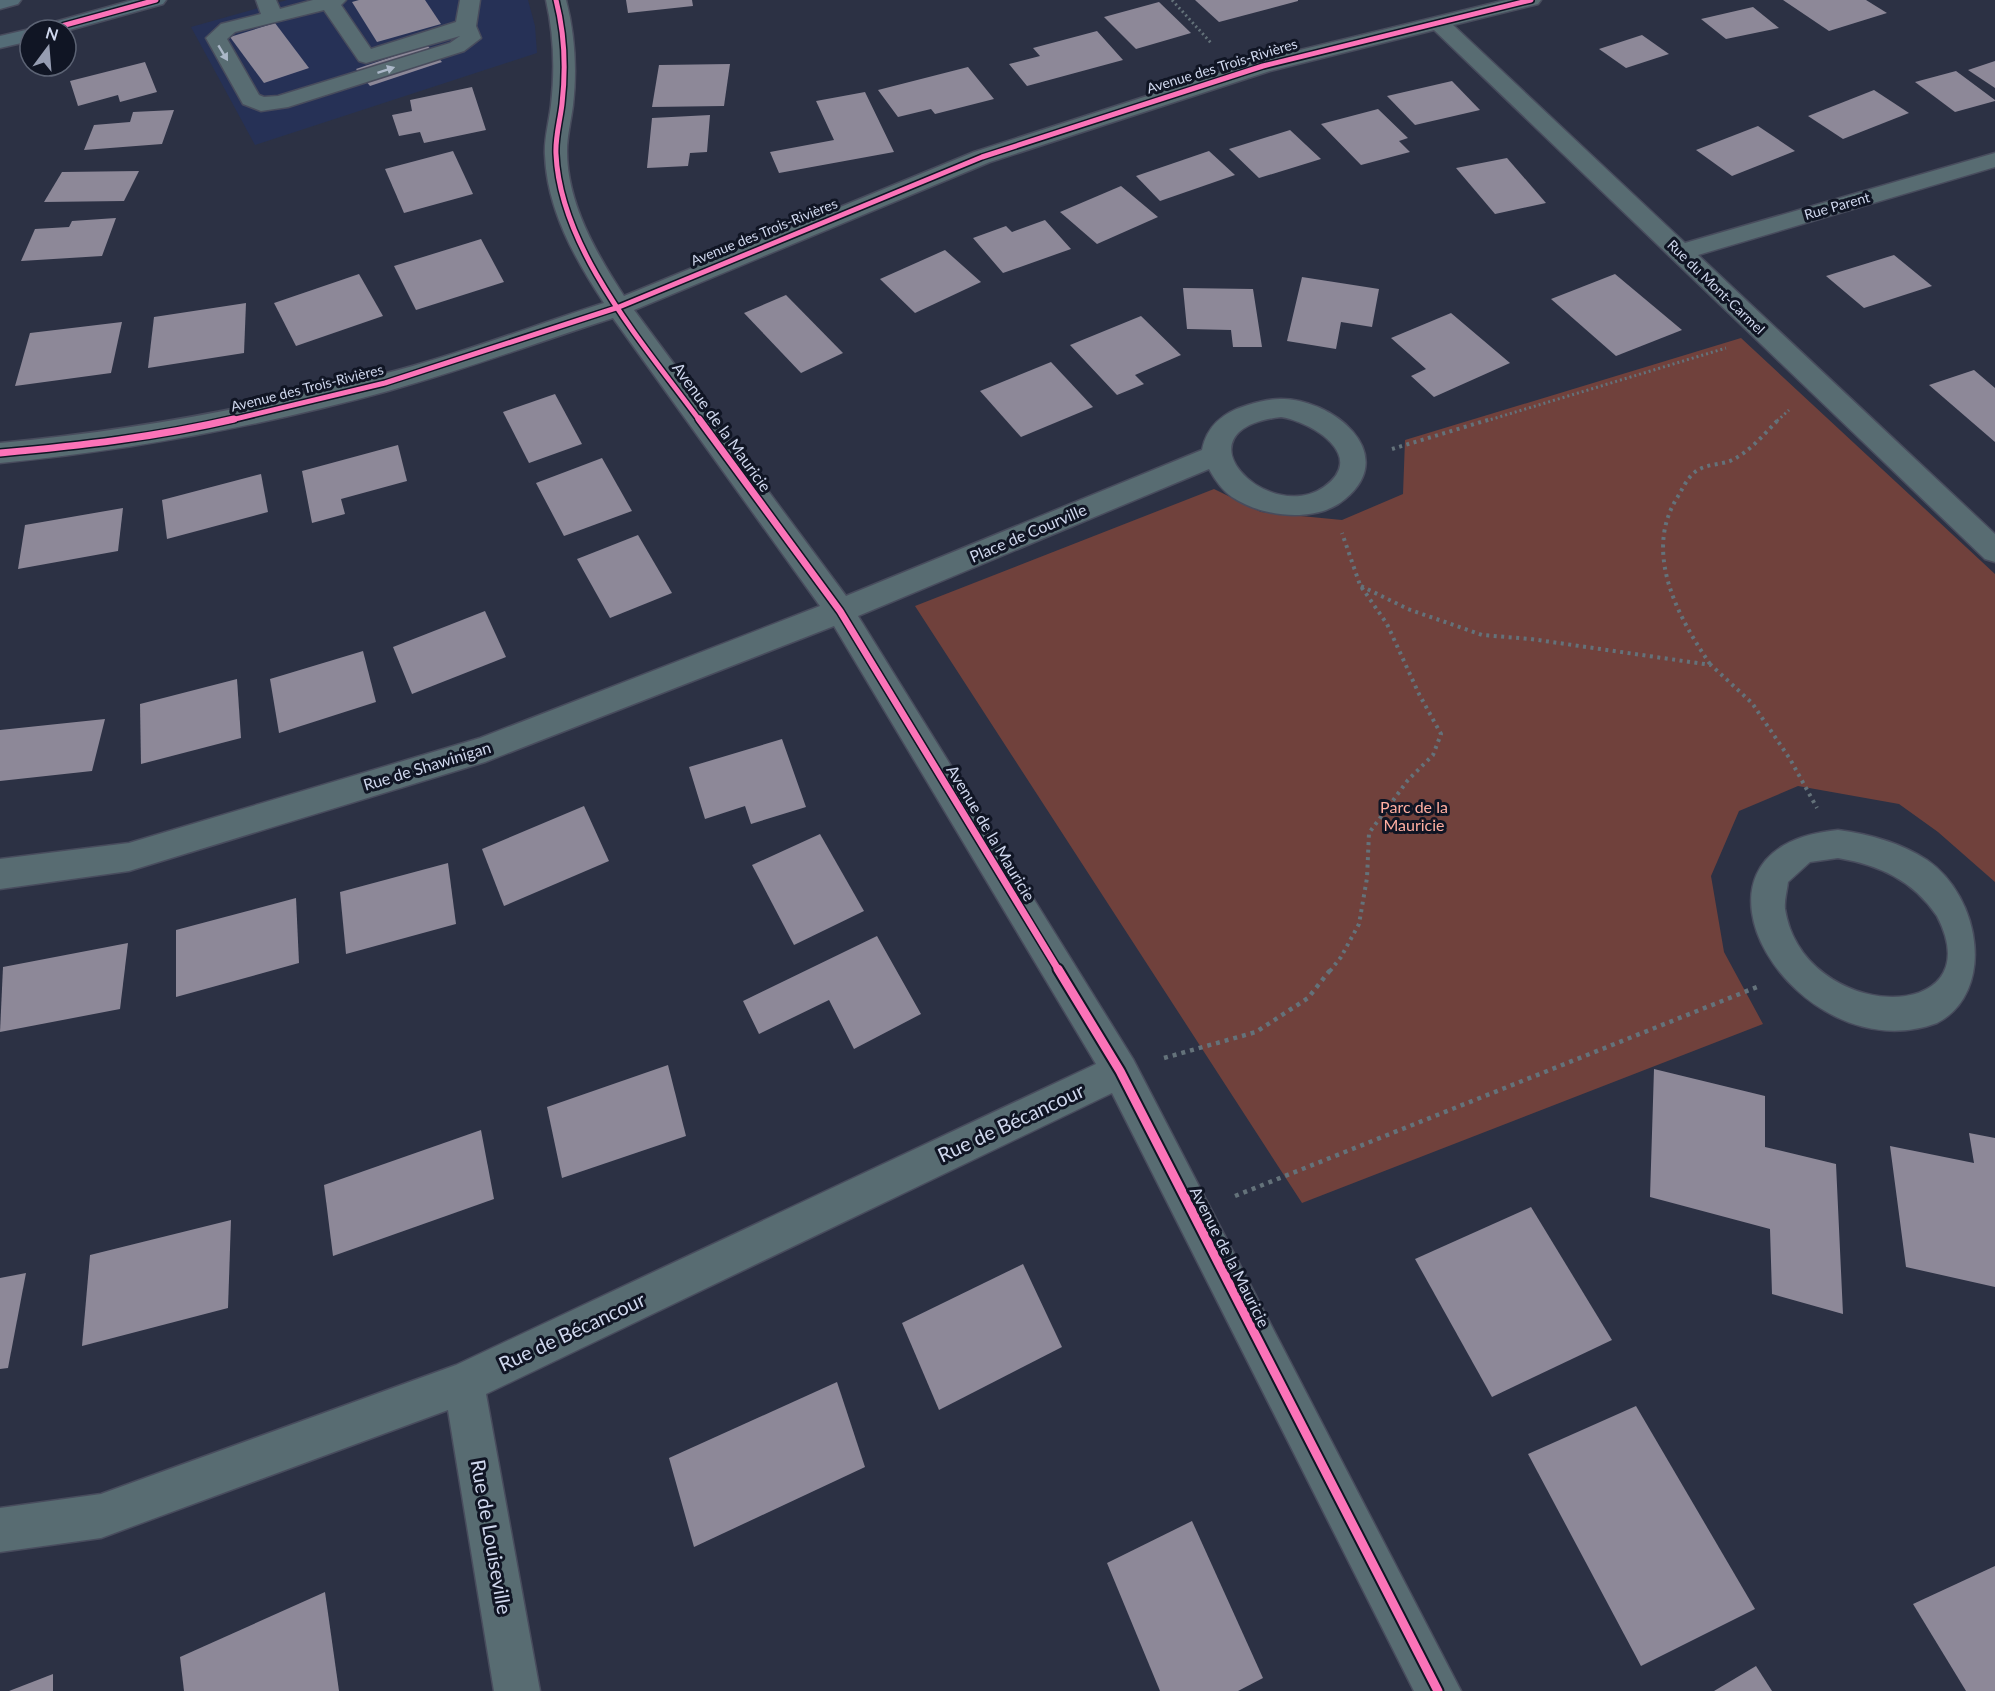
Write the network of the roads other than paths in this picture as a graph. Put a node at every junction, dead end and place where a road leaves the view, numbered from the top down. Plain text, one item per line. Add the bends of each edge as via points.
1 (11, 0) edge
2 (156, 0) edge
3 (470, 0) edge
4 (556, 0) edge
5 (1531, 0) edge
6 (332, 1) edge
7 (0, 3) edge
8 (269, 8) edge
9 (78, 21) edge
10 (1437, 22) junction
11 (466, 26) junction
12 (18, 37) edge
13 (0, 42) edge
14 (1995, 160) edge
15 (1680, 252) junction
16 (619, 307) junction
17 (0, 453) edge
18 (1217, 454) junction
19 (1995, 552) edge
20 (840, 611) junction
21 (0, 874) edge
22 (1982, 953) edge
23 (1120, 1071) junction
24 (464, 1383) junction
25 (0, 1530) edge
26 (517, 1691) edge
27 (1438, 1691) edge

1 - 7 main road
2 - 9 main road
3 - 11 street
4 - 16 street, Avenue de la Mauricie via 565,51 557,130 558,180 574,228
5 - 10 street, Avenue des Trois-Rivières
6 - 8 street
6 - 11 street via 366,57
8 -> 11 street via 216,38 251,99 261,104 280,102 457,47 471,38
10 - 15 street, Rue du Mont-Carmel
10 - 16 street, Avenue des Trois-Rivières via 1263,66 982,157
12 - 13 main road
14 - 15 street, Rue Parent
15 - 19 street, Rue du Mont-Carmel
16 - 17 street, Avenue des Trois-Rivières via 385,383 268,412 134,438
16 - 20 street, Avenue de la Mauricie
18 - 18 street via 1221,470 1233,483 1268,502 1290,504 1311,503 1329,496 1342,486 1353,461 1350,446 1323,419 1281,408 1251,412 1227,426 1218,440
18 - 20 street, Place de Courville
20 - 21 street, Rue de Shawinigan via 485,749 129,858
20 - 23 street, Avenue de la Mauricie
22 - 22 street via 1946,899 1923,877 1866,848 1838,844 1811,847 1789,857 1774,873 1767,895 1768,920 1776,937 1799,970 1828,994 1862,1010 1897,1016 1929,1012 1953,999
23 - 24 street, Rue de Bécancour
23 - 27 street, Avenue de la Mauricie
24 - 25 street, Rue de Bécancour via 101,1516
24 - 26 street, Rue de Louiseville

